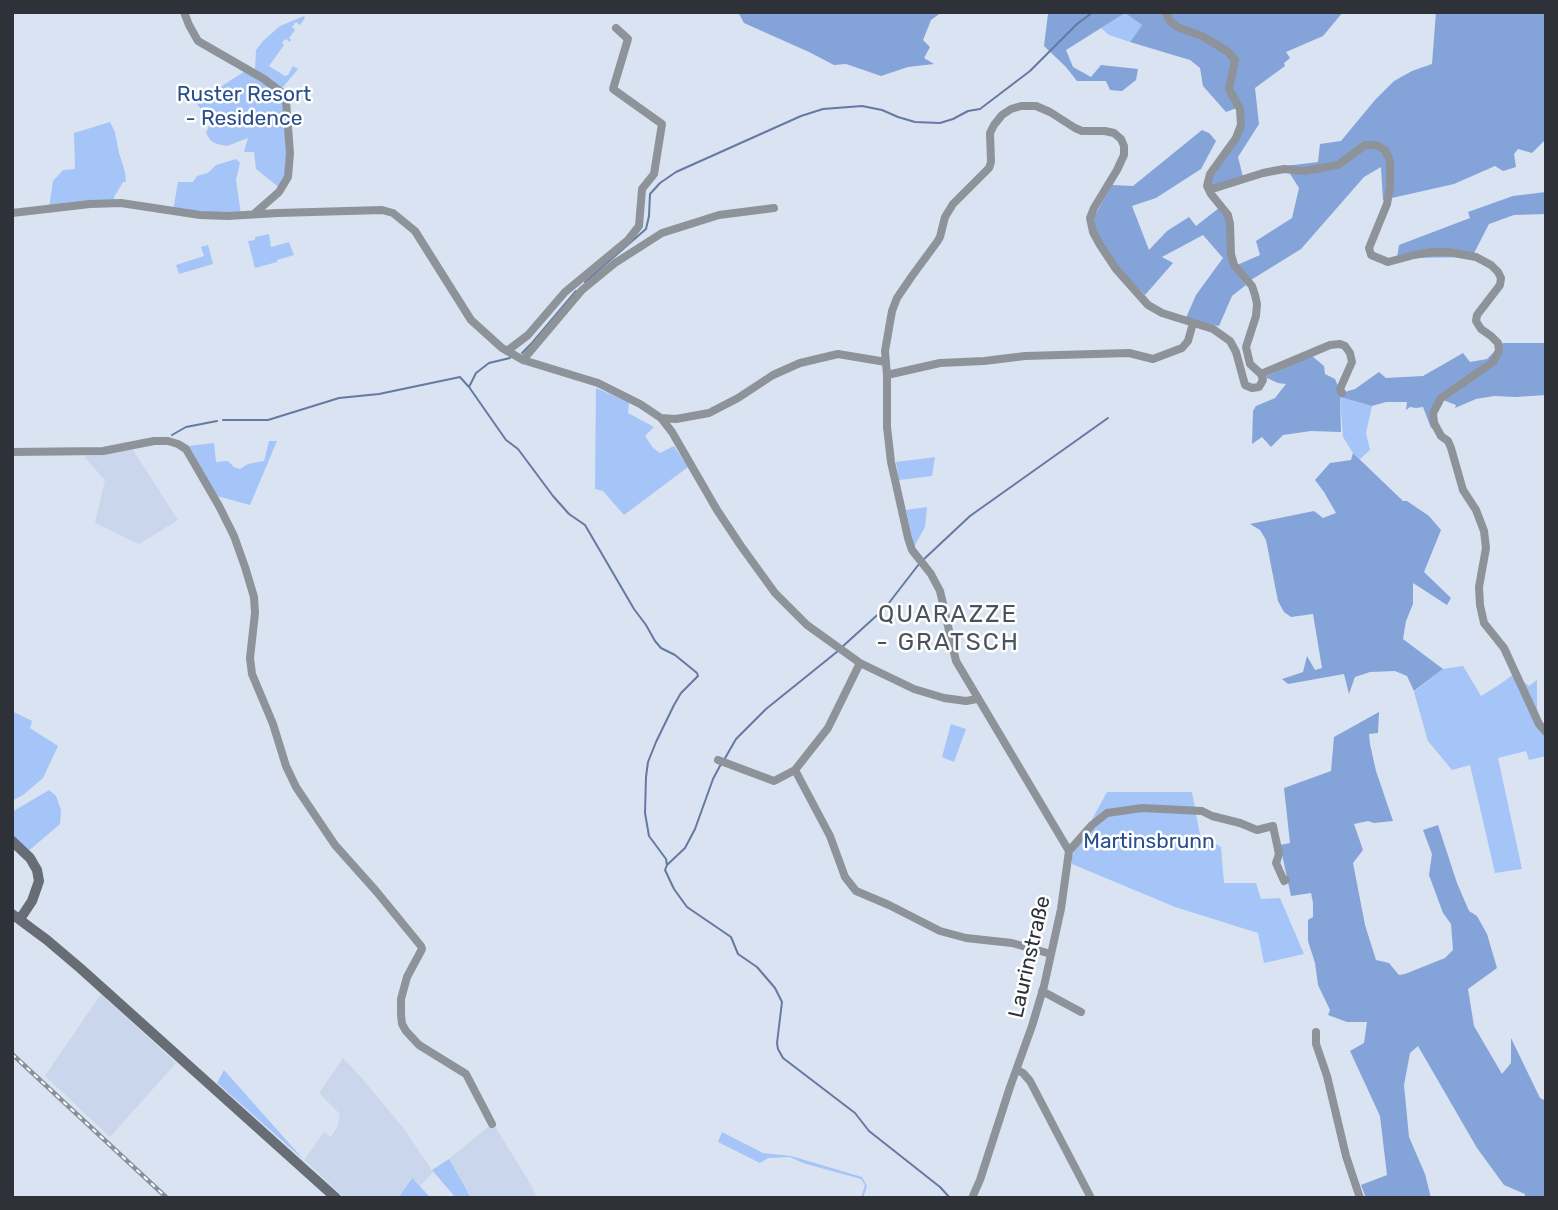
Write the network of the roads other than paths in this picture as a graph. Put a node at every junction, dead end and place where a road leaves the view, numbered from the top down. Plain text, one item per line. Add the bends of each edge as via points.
1 (184, 12) edge
2 (1166, 12) edge
3 (616, 28) dead end
4 (1209, 190) junction
5 (774, 208) dead end
6 (12, 213) edge
7 (254, 214) junction
8 (1193, 323) junction
9 (507, 351) junction
10 (523, 359) junction
11 (886, 362) junction
12 (1261, 374) junction
13 (887, 375) junction
14 (1342, 393) dead end
15 (661, 418) junction
16 (12, 453) edge
17 (860, 663) junction
18 (977, 699) junction
19 (1546, 732) edge
20 (722, 762) dead end
21 (795, 770) junction
22 (12, 841) edge
23 (1069, 851) junction
24 (1286, 880) dead end
25 (16, 917) edge
26 (1051, 954) junction
27 (1042, 991) junction
28 (1082, 1012) dead end
29 (1315, 1032) dead end
30 (1017, 1070) junction
31 (492, 1124) dead end
32 (336, 1198) edge
33 (972, 1198) edge
34 (1091, 1198) edge
35 (1360, 1198) edge

1 - 7 street via 198,41 264,79 286,101 289,177
2 - 4 street via 1177,27 1202,36 1235,60 1229,89 1240,109 1241,125 1210,174
3 - 9 street via 628,39 613,89 662,124 654,174 642,188 639,226
4 - 12 street via 1228,215 1234,265 1255,295 1257,310 1246,347 1250,364
4 - 19 street via 1284,169 1338,165 1365,145 1376,145 1390,161 1390,187 1369,248 1371,255 1388,262 1448,252 1476,257 1498,272 1500,285 1476,321 1499,351 1493,362 1441,398 1433,413 1434,424 1451,447 1463,490 1484,531 1486,548 1479,587 1484,623 1504,648
5 - 10 street via 719,215 662,233 582,290
6 - 7 street via 121,203 200,215
7 - 9 street via 393,213 415,232 471,320
8 - 11 street via 1149,305 1116,269 1093,232 1090,218 1094,208 1124,155 1121,139 1105,131 1082,131 1036,106 1021,106 1002,115 994,125 989,168 953,204 937,242 897,298 888,327
8 - 12 street via 1230,341 1245,385 1259,387
8 - 13 street via 1182,348 1153,359 1129,354 1025,356 940,363
9 - 10 street
10 - 15 street via 598,383
11 - 13 street
11 - 15 street via 838,354 800,363 709,413
12 - 14 street via 1340,344 1352,362
13 - 18 street via 891,462 908,538 940,591 956,660
15 - 17 street via 775,593 807,625
16 - 31 street via 103,451 161,441 186,449 219,506 245,567 254,597 252,674 286,766 335,845 421,946 401,999 402,1024 419,1045 466,1074
17 - 18 street via 914,689 944,698
17 - 21 street via 828,728
18 - 23 street
20 - 21 street via 774,781
21 - 26 street via 830,836 845,877 856,891 940,931
22 - 25 main road via 30,858 38,878 34,896
23 - 24 street via 1107,813 1142,808 1202,811 1258,830 1273,827 1279,854 1276,863
23 - 26 street, Laurinstraße
25 - 32 main road via 80,968
26 - 27 street, Laurinstraße
27 - 28 street
27 - 30 street, Laurinstraße
29 - 35 street
30 - 33 street, Laurinstraße
30 - 34 street via 1030,1082

